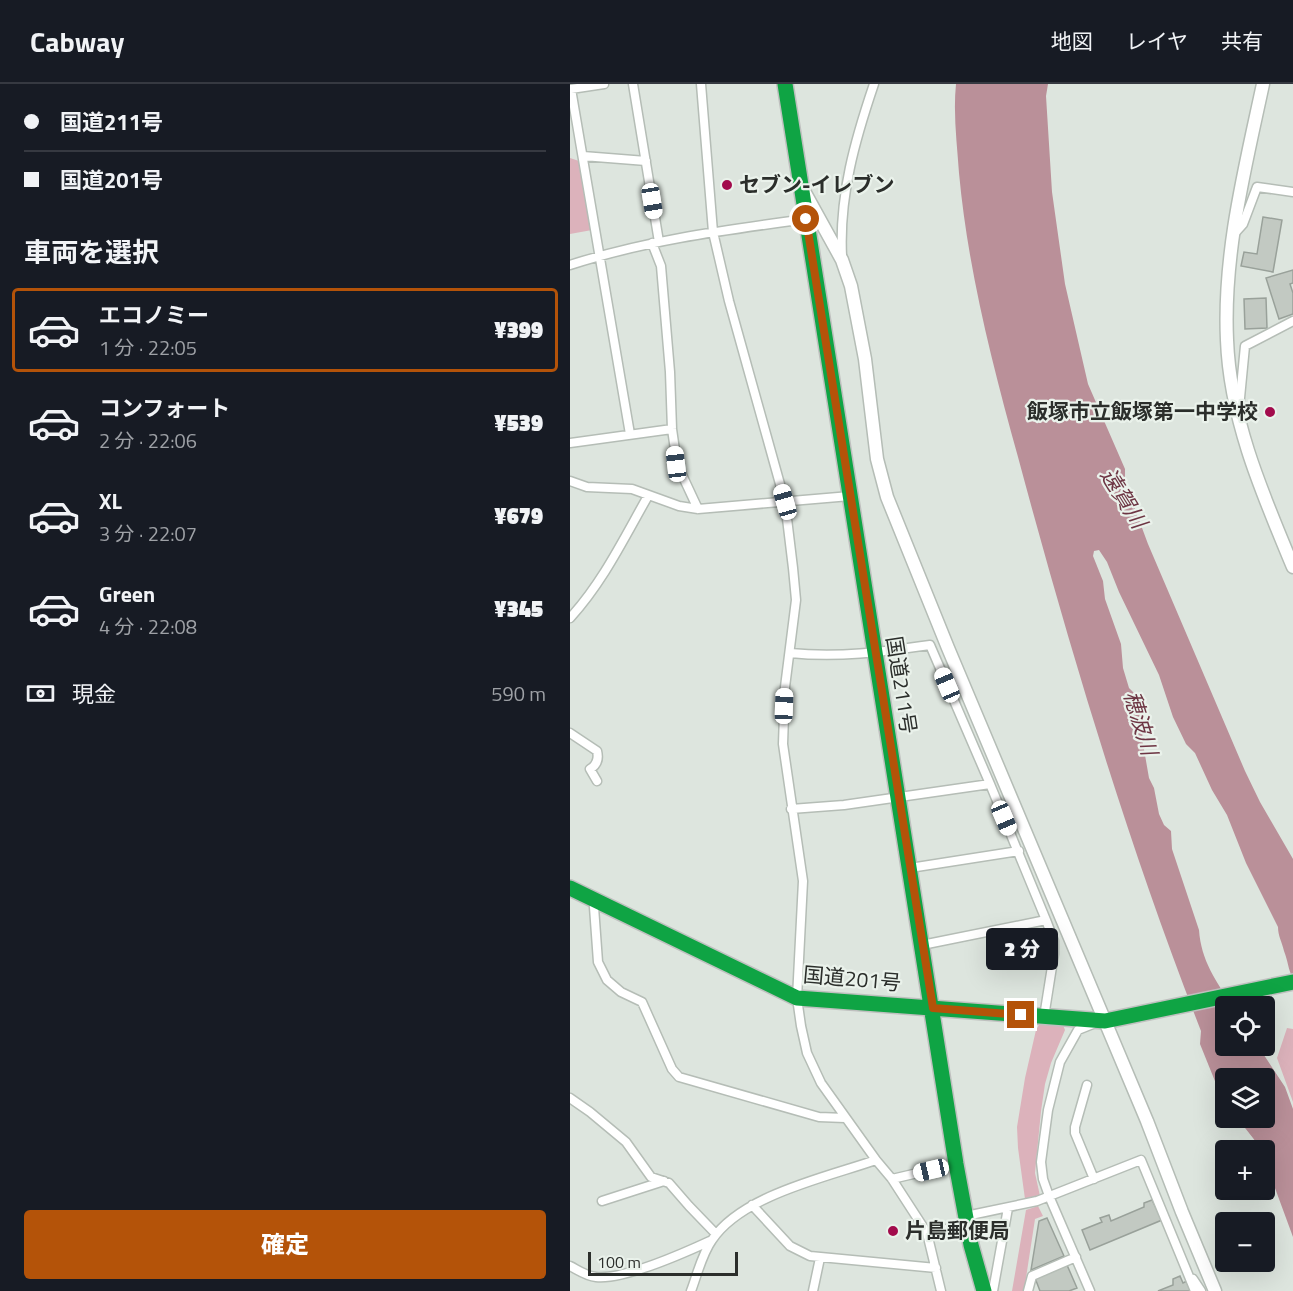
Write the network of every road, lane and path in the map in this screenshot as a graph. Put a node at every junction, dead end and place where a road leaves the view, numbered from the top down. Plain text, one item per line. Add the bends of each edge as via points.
1 (604, 84) edge
2 (633, 84) edge
3 (701, 84) edge
4 (785, 84) edge
5 (874, 84) edge
6 (1263, 84) edge
7 (570, 89) edge
8 (583, 156) junction
9 (646, 160) junction
10 (800, 186) junction
11 (1293, 192) edge
12 (806, 219) junction
13 (713, 232) junction
14 (1234, 234) junction
15 (656, 242) junction
16 (600, 255) junction
17 (842, 260) junction
18 (570, 265) edge
19 (1293, 321) edge
20 (1238, 411) junction
21 (672, 429) junction
22 (630, 434) junction
23 (570, 443) edge
24 (570, 481) edge
25 (648, 496) junction
26 (849, 496) junction
27 (785, 502) junction
28 (698, 509) junction
29 (1293, 567) edge
30 (570, 618) edge
31 (790, 653) junction
32 (875, 653) junction
33 (570, 733) edge
34 (597, 781) dead end
35 (990, 784) junction
36 (899, 798) junction
37 (791, 809) junction
38 (1019, 851) junction
39 (910, 868) junction
40 (570, 888) edge
41 (596, 901) junction
42 (1046, 920) junction
43 (922, 945) junction
44 (1293, 982) edge
45 (797, 998) junction
46 (933, 1008) junction
47 (1044, 1017) junction
48 (1110, 1021) junction
49 (1087, 1086) dead end
50 (570, 1098) edge
51 (845, 1118) junction
52 (876, 1160) junction
53 (956, 1164) junction
54 (892, 1179) junction
55 (1094, 1179) junction
56 (664, 1181) junction
57 (1049, 1196) junction
58 (602, 1201) dead end
59 (752, 1205) junction
60 (1008, 1208) junction
61 (966, 1221) junction
62 (927, 1233) junction
63 (713, 1237) junction
64 (1076, 1257) junction
65 (820, 1258) junction
66 (570, 1266) edge
67 (936, 1268) junction
68 (1188, 1275) junction
69 (691, 1291) edge
70 (813, 1291) edge
71 (941, 1291) edge
72 (984, 1291) edge
73 (993, 1291) edge
74 (1028, 1291) edge
75 (1090, 1291) edge
76 (1195, 1291) edge
77 (1201, 1291) edge
78 (1215, 1291) edge

1 - 7 street
2 - 9 street
3 - 13 street
4 - 10 highway, 国道211号
5 - 17 street via 844,192
6 - 14 street
7 - 8 street
8 - 9 street
8 - 16 street
9 - 15 street
10 - 12 highway, 国道211号
10 - 17 street
11 - 14 street via 1257,187 1244,224
12 - 13 street
12 - 26 highway, 国道211号
13 - 15 street
13 - 27 street
14 - 20 street via 1226,289 1227,343
15 - 16 street
15 - 21 street
16 - 18 street
16 - 22 street
17 - 48 street via 856,311 877,459 887,497
19 - 20 street via 1245,346
20 - 29 street via 1251,461
21 - 22 street
21 - 28 street via 676,464
22 - 23 street
24 - 25 street via 586,487 632,489
25 - 28 street
25 - 30 street via 616,554
26 - 27 street
26 - 32 highway, 国道211号
27 - 28 street
27 - 31 street via 796,600
31 - 32 street
31 - 37 street via 783,744
32 - 35 street via 930,645
32 - 36 highway, 国道211号
33 - 34 street via 597,751 595,766 590,769
35 - 36 street
35 - 38 street
36 - 37 street
36 - 39 highway, 国道211号
37 - 45 street via 803,881
38 - 39 street
38 - 42 street
39 - 43 highway, 国道211号
40 - 41 highway, 国道201号
41 - 45 highway, 国道201号
41 - 51 street via 598,962 607,980 642,1002 679,1077 819,1117
42 - 43 street
42 - 47 street via 1054,954
43 - 46 highway, 国道211号
44 - 48 highway, 国道201号
45 - 46 highway, 国道201号
45 - 51 street via 807,1053 821,1083
46 - 47 highway, 国道201号
46 - 53 highway, 国道211号
47 - 48 highway, 国道201号
48 - 57 street via 1078,1030 1060,1062 1041,1162
48 - 78 street
49 - 55 street via 1075,1133
50 - 56 street via 626,1142 651,1177
51 - 52 street
52 - 54 street
52 - 59 street
53 - 54 street
53 - 61 highway, 国道211号
54 - 62 street
55 - 57 street
55 - 68 street via 1141,1160
56 - 58 street
56 - 63 street
57 - 60 street
57 - 64 street
59 - 63 street
59 - 65 street via 797,1251
60 - 61 street
60 - 73 street
61 - 62 street
61 - 72 highway, 国道211号
62 - 67 street
63 - 66 street via 682,1254 604,1277 590,1276
63 - 69 street
64 - 74 street via 1032,1276
64 - 75 street
65 - 67 street
65 - 70 street
67 - 71 street
68 - 76 street
68 - 77 street

